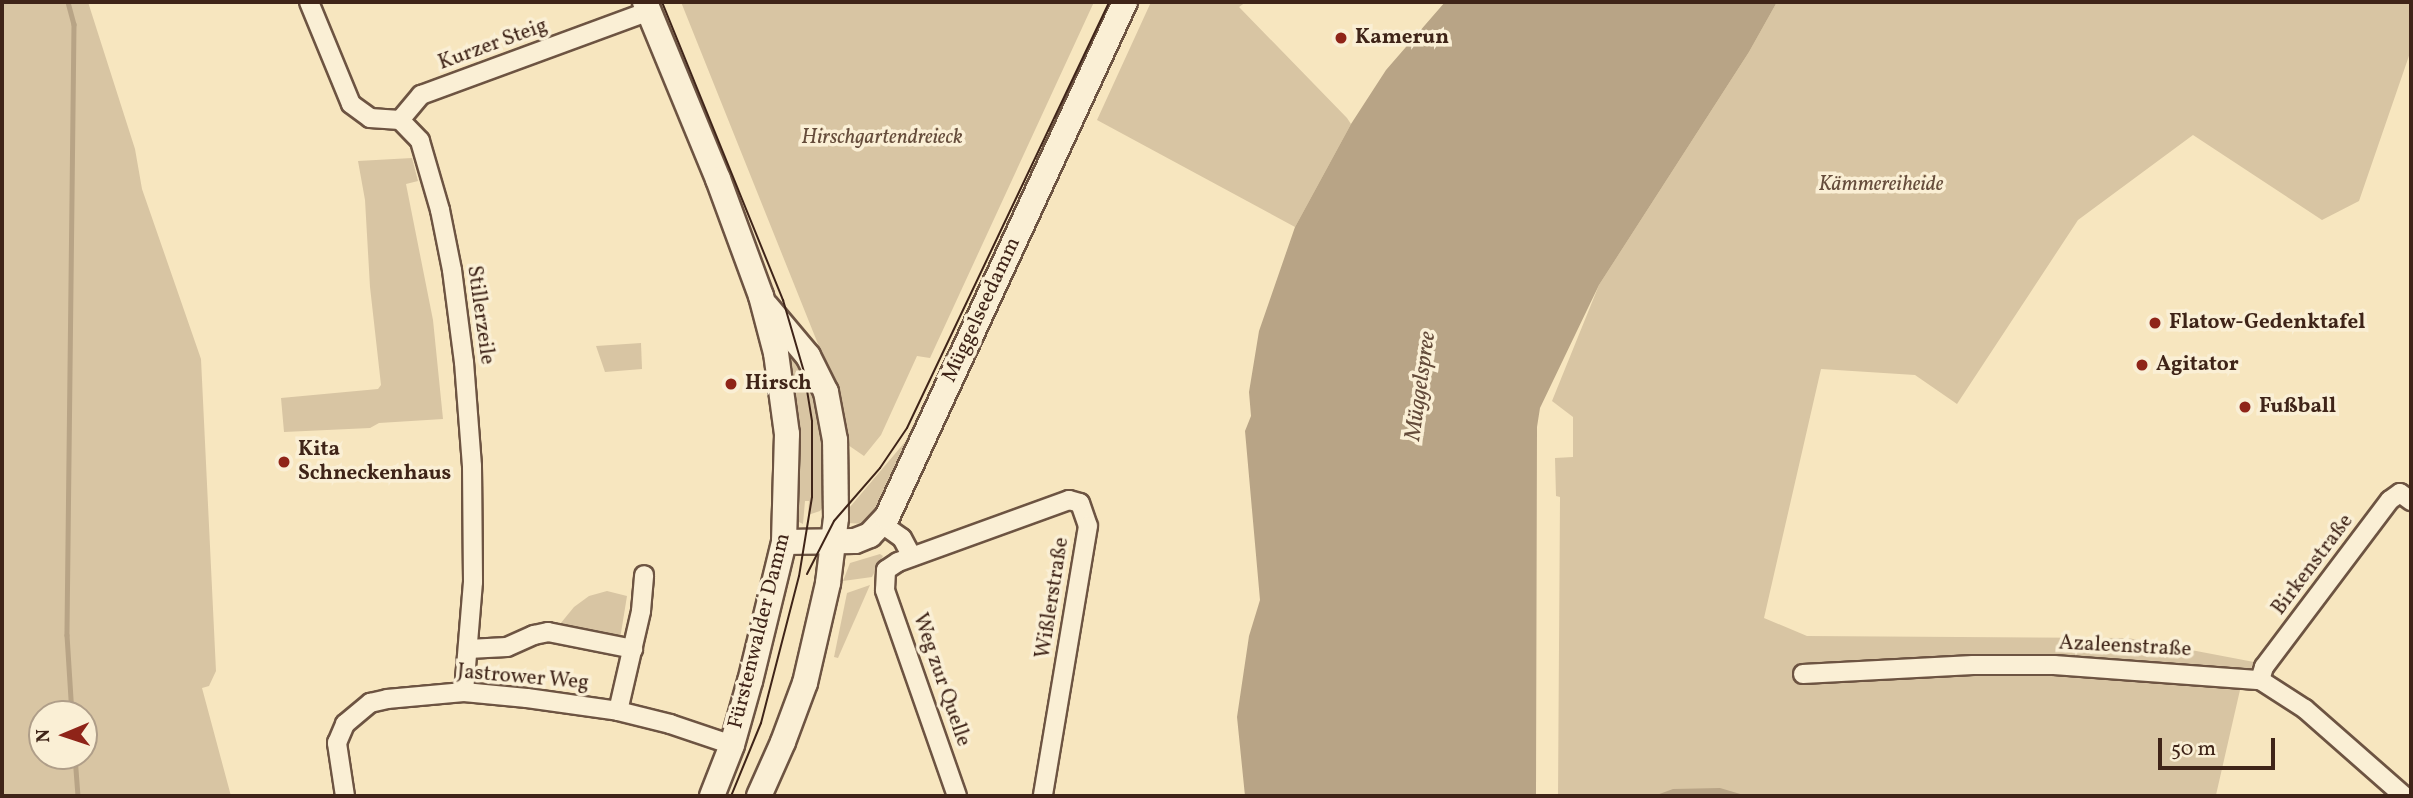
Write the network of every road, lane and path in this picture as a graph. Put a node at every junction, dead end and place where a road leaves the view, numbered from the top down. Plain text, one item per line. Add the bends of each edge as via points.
1 (309, 2) edge
2 (1125, 2) edge
3 (647, 6) edge
4 (400, 120) junction
5 (761, 296) junction
6 (2411, 501) edge
7 (882, 524) junction
8 (784, 542) junction
9 (835, 542) junction
10 (912, 557) junction
11 (644, 575) dead end
12 (884, 577) joint
13 (468, 649) junction
14 (633, 649) junction
15 (1803, 674) dead end
16 (2260, 680) junction
17 (464, 692) junction
18 (618, 711) junction
19 (732, 745) junction
20 (345, 796) edge
21 (712, 796) edge
22 (759, 796) edge
23 (957, 796) edge
24 (1043, 796) edge
25 (2404, 796) edge

1 - 4 street via 351,104 370,118
2 - 7 main road, Müggelseedamm
3 - 4 street, Kurzer Steig via 421,95
3 - 5 main road, Fürstenwalder Damm
4 - 13 street, Stillerzeile via 420,141 438,201 464,362 472,466 473,582
5 - 8 main road, Fürstenwalder Damm via 776,353 787,434
5 - 9 main road, Fürstenwalder Damm via 808,356 826,392 835,440
6 - 16 street, Birkenstraße via 2400,493 2390,500 2264,667
7 - 9 main road via 863,539
7 - 10 street via 902,538
8 - 9 main road
8 - 19 main road, Fürstenwalder Damm
9 - 22 main road, Fürstenwalder Damm via 805,683
10 - 12 street, Wißlerstraße via 890,566
10 - 24 street, Wißlerstraße via 1058,501 1080,503 1088,526
11 - 14 street
12 - 23 street, Weg zur Quelle
13 - 14 street, Jastrower Weg via 507,647 548,632
13 - 17 street, Stillerzeile
14 - 18 street
15 - 16 street, Azaleenstraße via 2054,665
16 - 25 street, Azaleenstraße via 2305,709
17 - 18 street, Jastrower Weg
17 - 20 street, Jastrower Weg via 387,699 356,711 337,743
18 - 19 street, Jastrower Weg
19 - 21 main road, Fürstenwalder Damm

